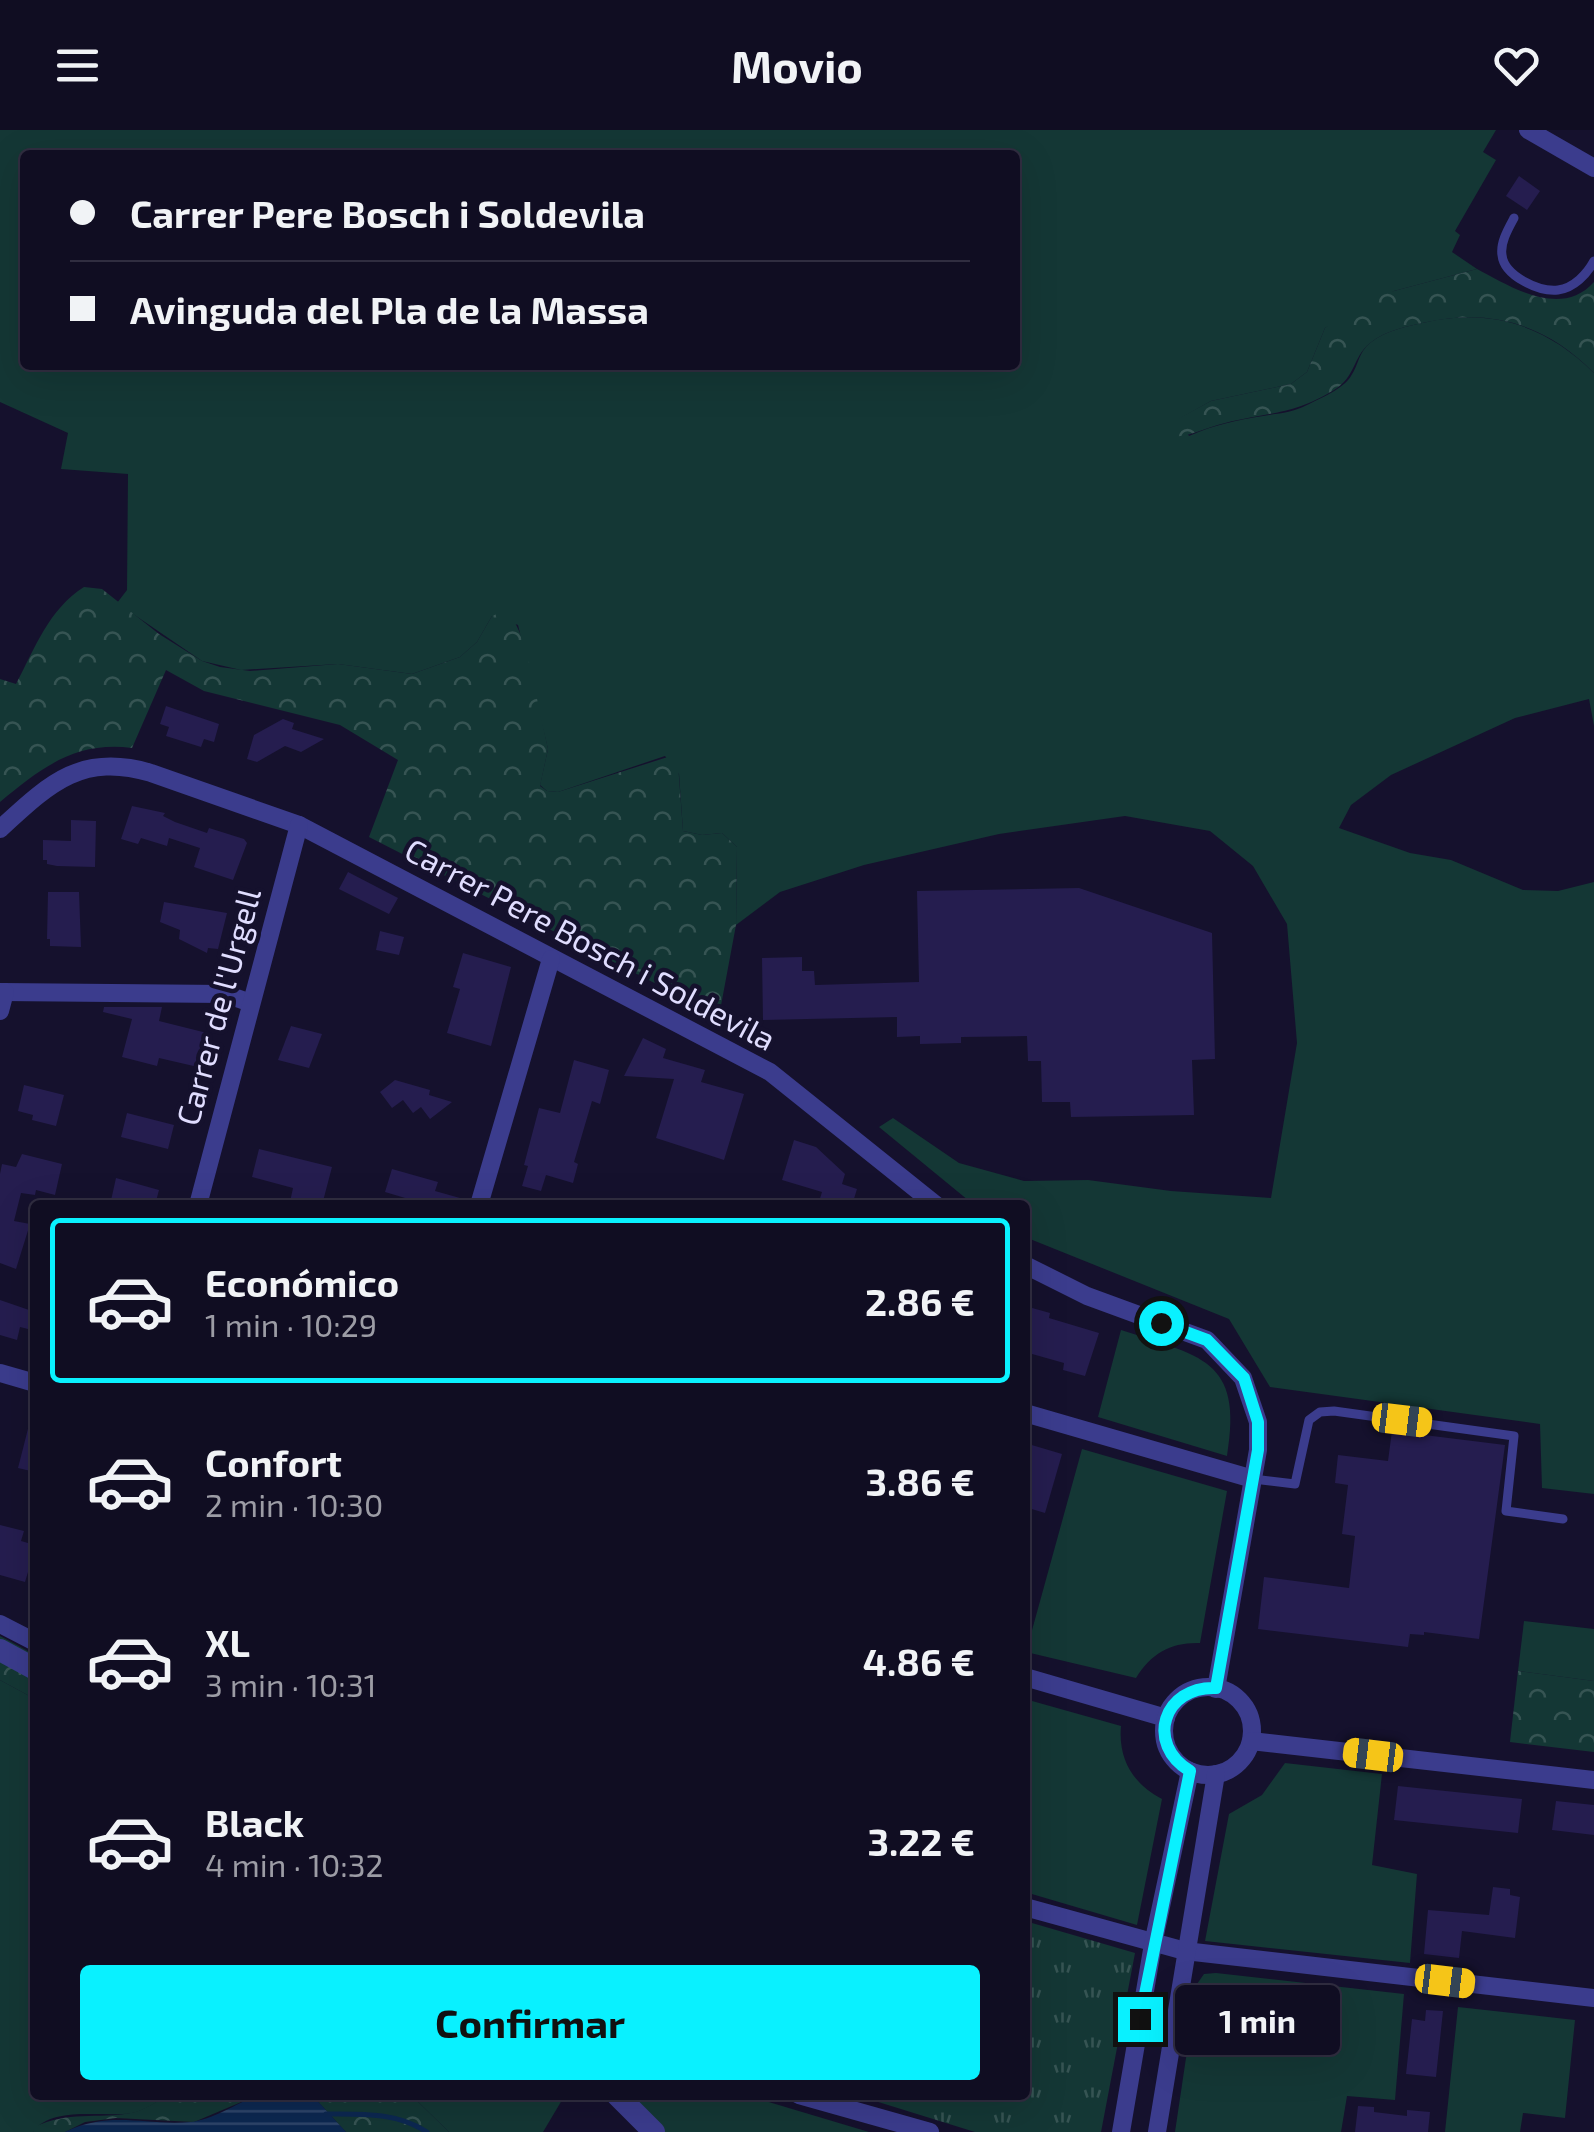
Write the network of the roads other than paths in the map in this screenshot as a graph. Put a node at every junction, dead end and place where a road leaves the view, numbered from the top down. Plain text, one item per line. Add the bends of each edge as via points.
1 (1528, 130) edge
2 (1594, 168) edge
3 (1514, 218) dead end
4 (1594, 261) edge
5 (298, 825) junction
6 (0, 829) edge
7 (551, 959) junction
8 (2, 992) edge
9 (252, 1003) junction
10 (0, 1012) edge
11 (199, 1200) edge
12 (479, 1200) edge
13 (930, 1200) edge
14 (1030, 1268) edge
15 (0, 1373) edge
16 (30, 1382) edge
17 (1030, 1414) edge
18 (1253, 1479) junction
19 (1563, 1518) dead end
20 (0, 1624) edge
21 (30, 1639) edge
22 (0, 1650) edge
23 (30, 1665) edge
24 (1030, 1678) edge
25 (1216, 1688) junction
26 (1166, 1718) junction
27 (1251, 1741) junction
28 (1190, 1771) junction
29 (1216, 1774) junction
30 (1594, 1780) edge
31 (1030, 1907) edge
32 (1153, 1944) junction
33 (1185, 1951) junction
34 (1594, 1998) edge
35 (621, 2100) edge
36 (817, 2100) edge
37 (654, 2132) edge
38 (930, 2132) edge
39 (1120, 2132) edge
40 (1157, 2132) edge

1 - 2 street
3 - 4 lane via 1502,259 1524,281 1559,290 1576,283
5 - 6 street, Carrer Pere Bosch i Soldevila via 129,766 89,766
5 - 7 street, Carrer Pere Bosch i Soldevila
5 - 9 street, Carrer de l'Urgell
7 - 12 street
7 - 13 street, Carrer Pere Bosch i Soldevila via 770,1072
8 - 9 street via 225,994
8 - 10 street
9 - 11 street, Carrer de l'Urgell
14 - 18 street via 1207,1340 1244,1378 1258,1422
15 - 16 street
17 - 18 street
18 - 19 lane via 1295,1484 1309,1420 1334,1411 1514,1436 1506,1511
18 - 25 street
20 - 21 street
22 - 23 street
24 - 26 street
25 - 26 street via 1186,1694
25 - 27 street via 1244,1708
26 - 28 street via 1168,1749
27 - 29 street via 1238,1763
27 - 30 street
28 - 29 street
28 - 32 street
29 - 33 street
31 - 32 street
32 - 33 street
32 - 39 street
33 - 34 street
33 - 40 street
35 - 37 street
36 - 38 street

